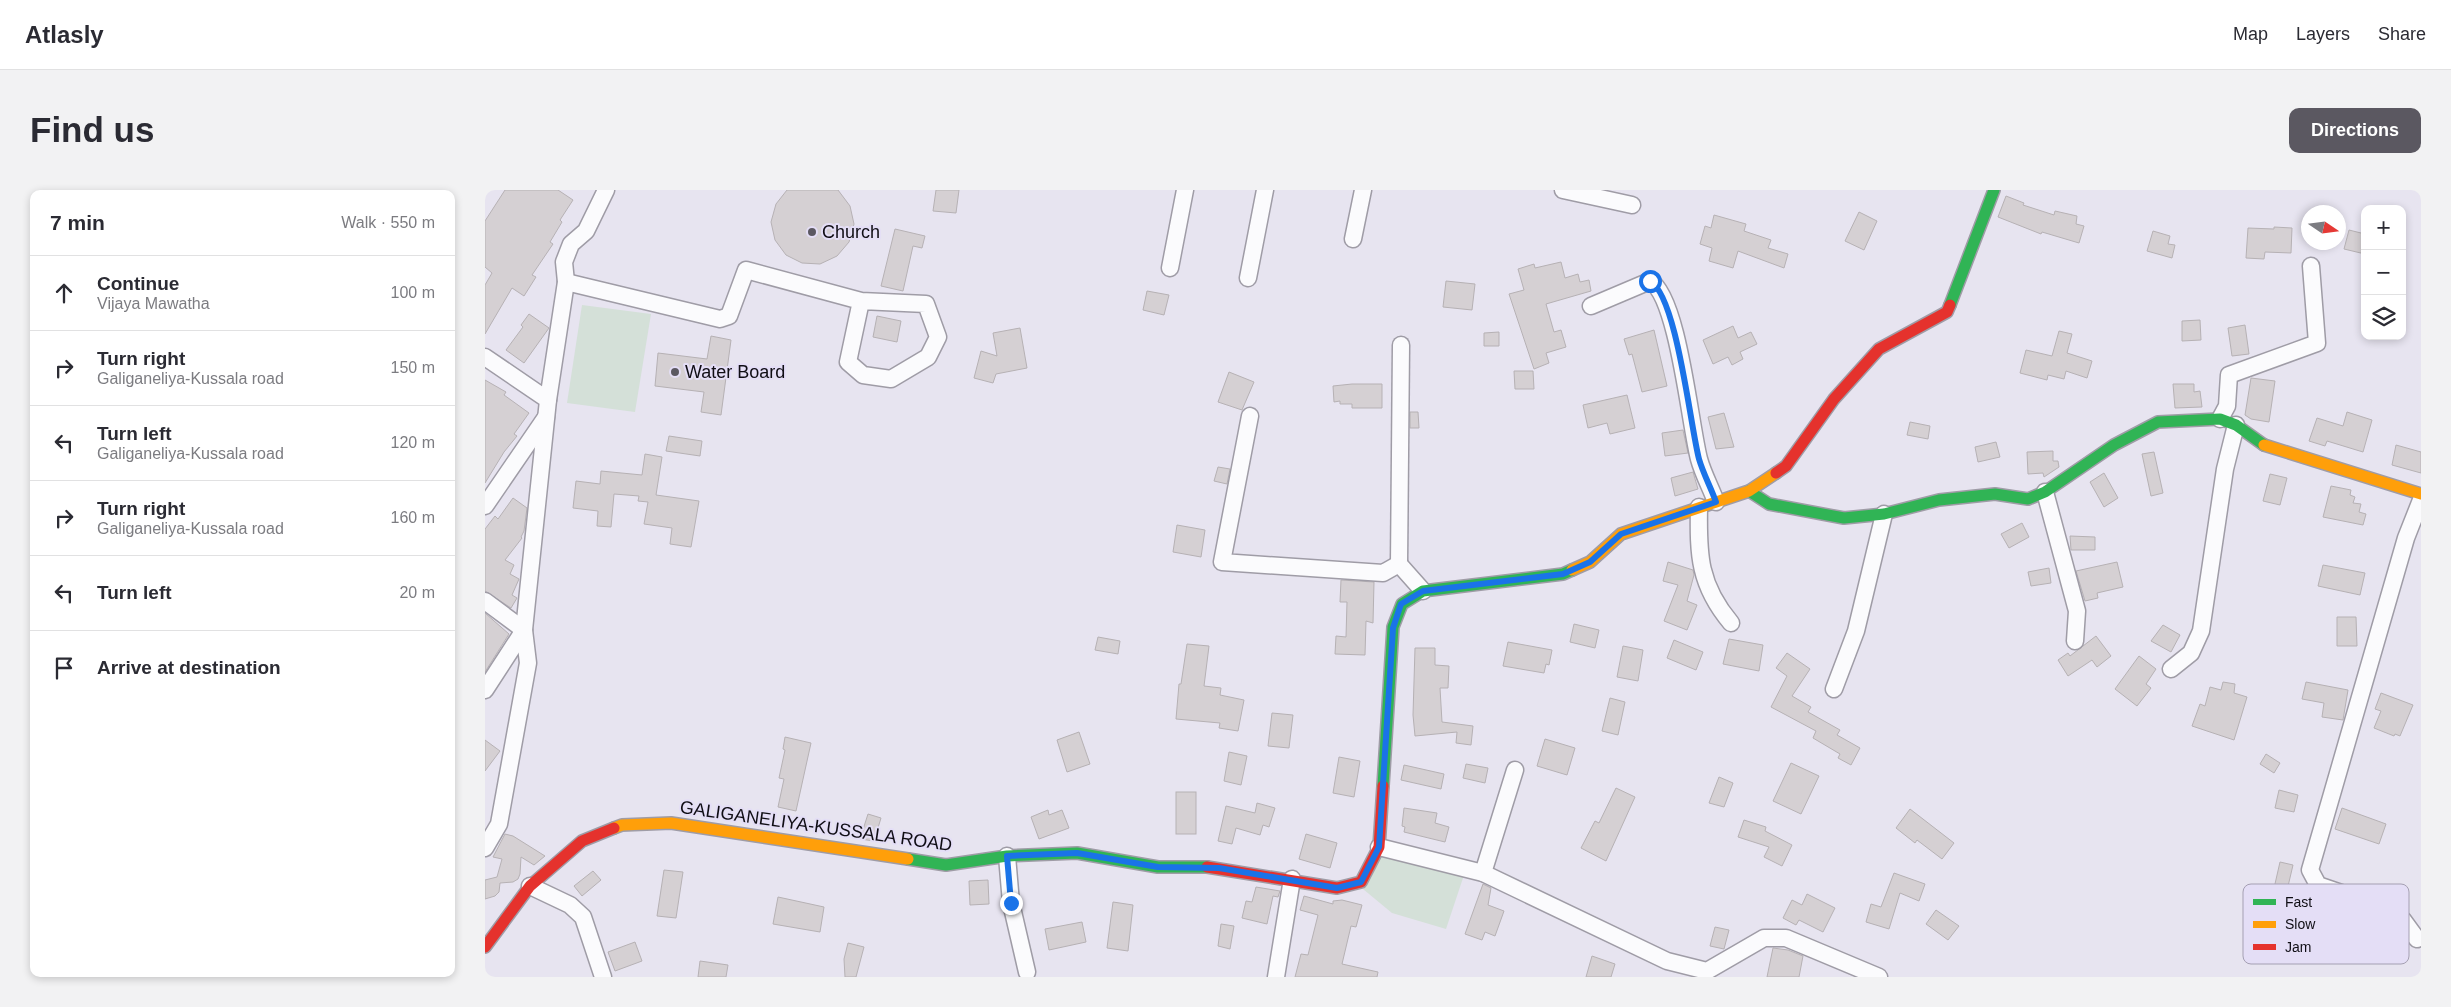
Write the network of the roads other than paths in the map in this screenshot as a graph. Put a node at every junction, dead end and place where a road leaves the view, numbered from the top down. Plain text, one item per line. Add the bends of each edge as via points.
1 (1185, 190) edge
2 (1265, 190) edge
3 (1363, 190) edge
4 (1563, 190) edge
5 (1994, 190) edge
6 (602, 191) edge
7 (1632, 205) dead end
8 (1353, 239) dead end
9 (2311, 266) dead end
10 (1170, 268) dead end
11 (1248, 278) dead end
12 (566, 282) junction
13 (861, 301) junction
14 (1591, 306) dead end
15 (1401, 345) dead end
16 (485, 357) edge
17 (547, 408) junction
18 (1250, 416) dead end
19 (2221, 419) junction
20 (2236, 425) junction
21 (1749, 491) junction
22 (2045, 492) junction
23 (2421, 494) edge
24 (2421, 500) edge
25 (1716, 502) junction
26 (485, 506) edge
27 (1699, 507) junction
28 (1884, 514) junction
29 (1399, 564) junction
30 (1423, 591) junction
31 (485, 601) edge
32 (1731, 623) dead end
33 (524, 630) junction
34 (2075, 641) dead end
35 (2171, 669) dead end
36 (1834, 689) dead end
37 (485, 690) edge
38 (1515, 770) dead end
39 (1379, 847) junction
40 (485, 848) edge
41 (1007, 856) junction
42 (1483, 873) junction
43 (1292, 879) junction
44 (2318, 884) edge
45 (530, 886) junction
46 (2409, 928) edge
47 (2417, 939) dead end
48 (485, 946) edge
49 (1027, 972) dead end
50 (603, 977) edge
51 (1276, 977) edge
52 (1879, 977) edge

1 - 10 street
2 - 11 street
3 - 8 street
4 - 7 street
5 - 21 street, GALIGANELIYA-KUSSALA ROAD via 1947,312 1879,349 1834,399 1786,466
6 - 12 street via 586,230 571,244 564,262
9 - 19 street via 2317,343 2229,375 2227,406
12 - 13 street via 720,319 729,316 746,270
12 - 17 street
13 - 13 street via 848,362 863,374 891,379 928,358 938,337 926,304
14 - 25 street via 1650,281 1656,284 1671,317 1699,460
15 - 29 street
16 - 17 street
17 - 26 street
17 - 33 street
18 - 29 street via 1222,562 1383,573
19 - 20 street
19 - 22 street via 2158,422 2114,445
20 - 23 street via 2265,446
20 - 35 street via 2225,469 2201,631 2191,653
21 - 25 street, GALIGANELIYA-KUSSALA ROAD
21 - 28 street via 1769,504 1844,518
22 - 28 street via 2028,499 1995,494 1939,500
22 - 34 street via 2077,611
24 - 44 street via 2406,538 2310,870
25 - 27 street, GALIGANELIYA-KUSSALA ROAD
27 - 30 street, GALIGANELIYA-KUSSALA ROAD via 1621,534 1590,562 1563,574
27 - 32 street via 1699,562 1716,606
28 - 36 street via 1856,631
29 - 30 street
30 - 39 street, GALIGANELIYA-KUSSALA ROAD via 1401,604 1393,628
31 - 33 street
33 - 37 street
33 - 40 street via 529,663 499,824
38 - 42 street
39 - 42 street
39 - 43 street, GALIGANELIYA-KUSSALA ROAD via 1361,882 1337,888
41 - 43 street, GALIGANELIYA-KUSSALA ROAD via 1077,853 1158,867 1219,868
41 - 45 street, GALIGANELIYA-KUSSALA ROAD via 946,865 671,823 622,825 582,841
41 - 49 street via 1011,903
42 - 52 street via 1667,962 1707,971 1763,938 1786,938
43 - 51 street
45 - 48 street, GALIGANELIYA-KUSSALA ROAD
45 - 50 street via 570,905 583,917
46 - 47 street

